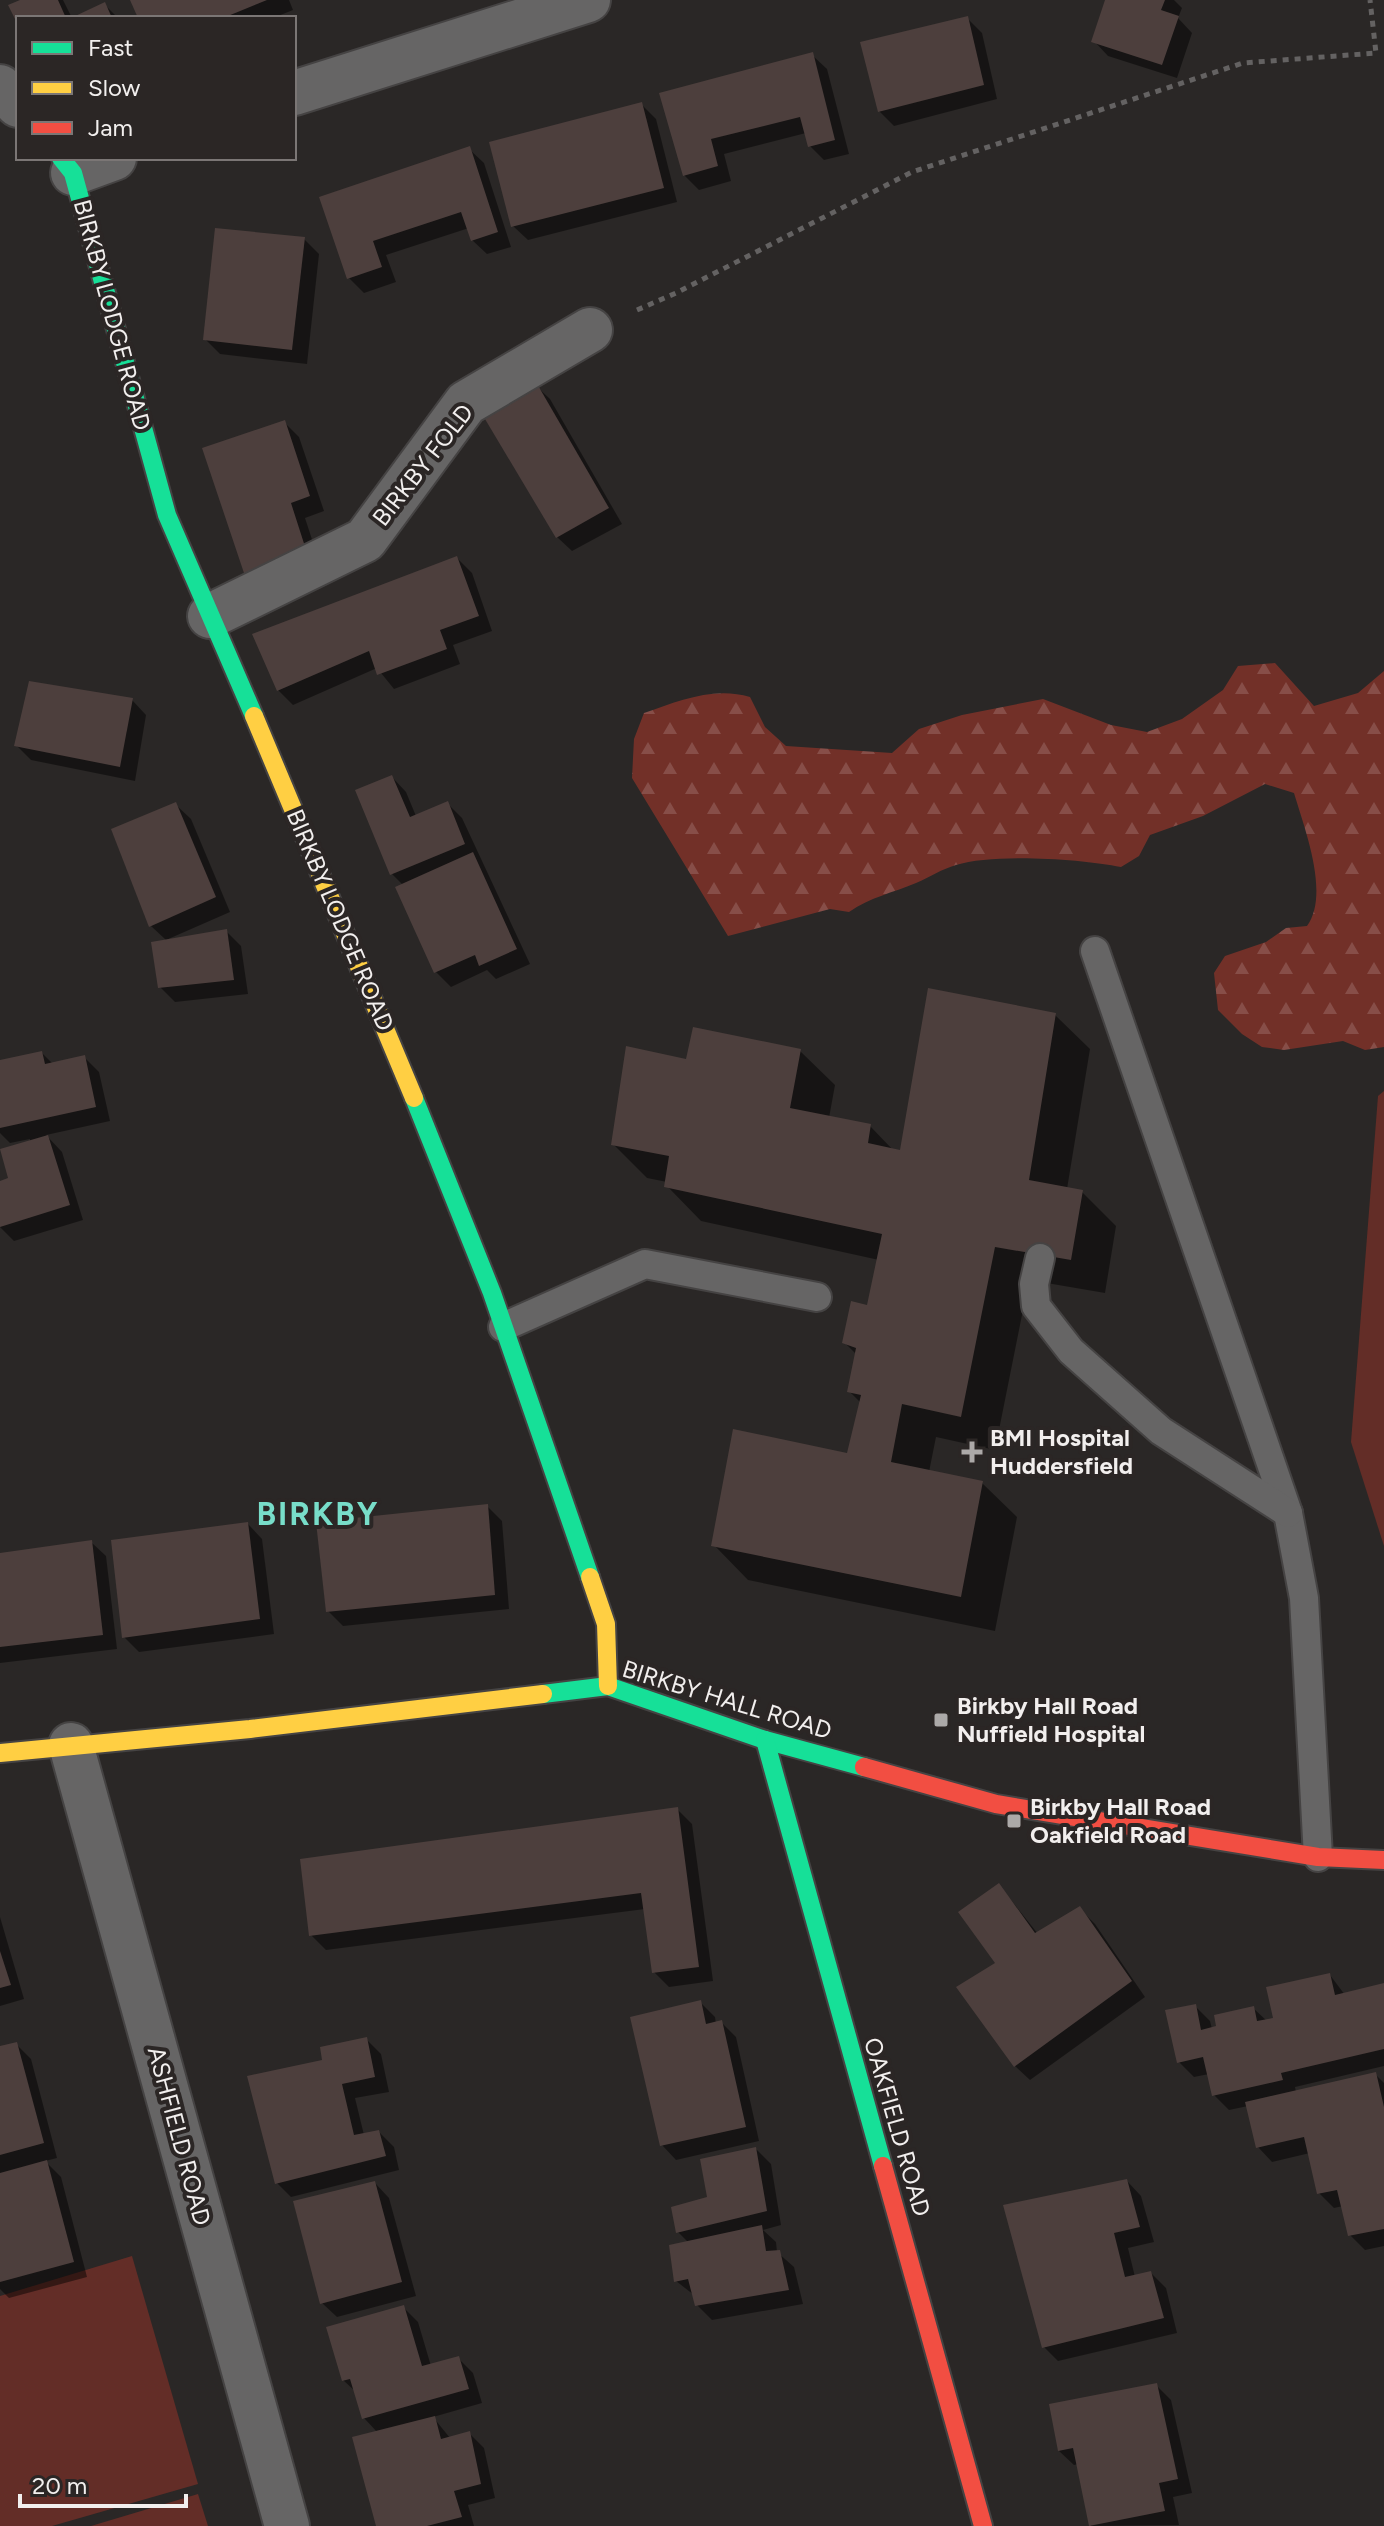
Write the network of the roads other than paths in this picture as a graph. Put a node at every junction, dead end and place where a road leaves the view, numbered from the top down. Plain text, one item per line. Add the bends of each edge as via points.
1 (588, 0) edge
2 (0, 87) edge
3 (296, 92) edge
4 (16, 103) edge
5 (101, 160) edge
6 (67, 165) edge
7 (590, 330) road end
8 (210, 616) junction
9 (1095, 951) dead end
10 (1040, 1258) dead end
11 (817, 1297) dead end
12 (503, 1327) junction
13 (1288, 1513) junction
14 (608, 1686) junction
15 (765, 1740) junction
16 (71, 1745) junction
17 (0, 1753) edge
18 (1318, 1857) junction
19 (1384, 1860) edge
20 (287, 2526) edge
21 (983, 2526) edge

1 - 3 street
2 - 4 street
5 - 6 street
6 - 8 street, BIRKBY LODGE ROAD via 167,515
7 - 8 street, BIRKBY FOLD via 466,403 365,540
8 - 12 street, BIRKBY LODGE ROAD via 371,989
9 - 13 lane
10 - 13 lane via 1036,1306 1071,1351 1161,1431
11 - 12 lane via 645,1264
12 - 14 street, BIRKBY LODGE ROAD via 606,1624
13 - 18 lane via 1304,1598
14 - 15 street, BIRKBY HALL ROAD
14 - 16 street, BIRKBY HALL ROAD
15 - 18 street, BIRKBY HALL ROAD via 996,1804
15 - 21 street, OAKFIELD ROAD
16 - 17 street, BIRKBY HALL ROAD
16 - 20 street, ASHFIELD ROAD
18 - 19 street, BIRKBY HALL ROAD

